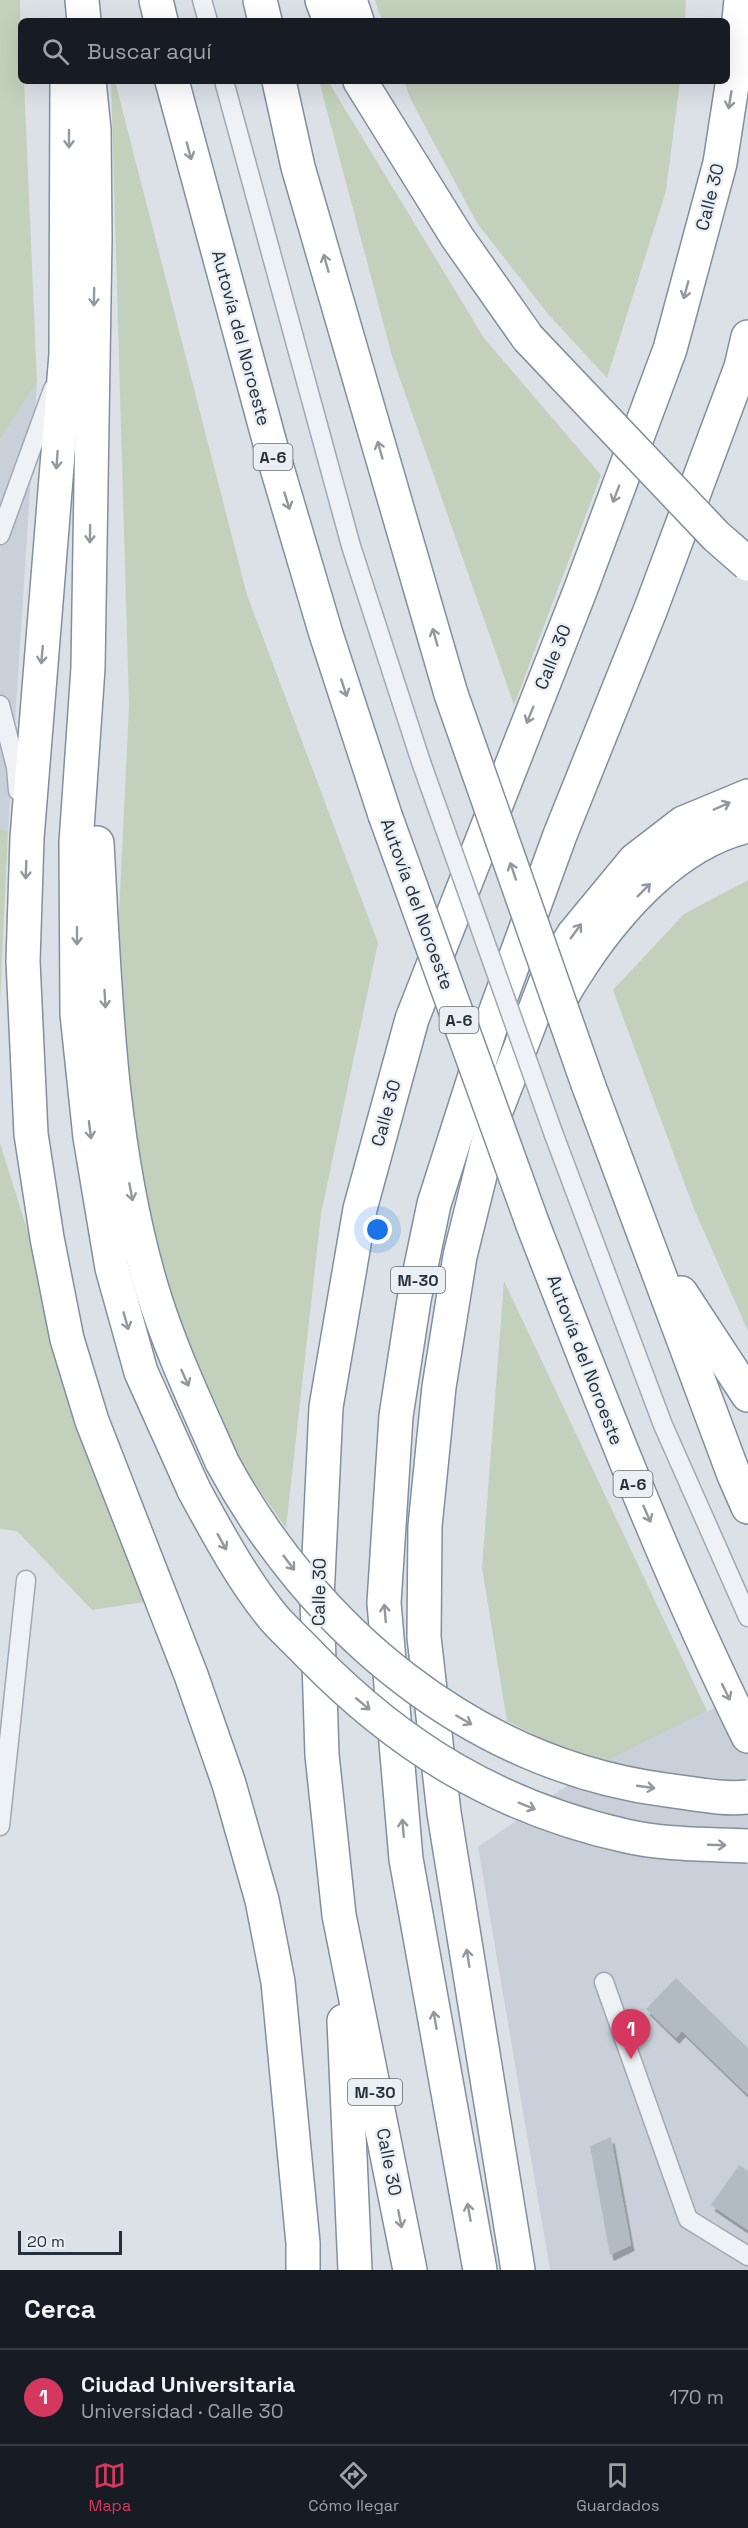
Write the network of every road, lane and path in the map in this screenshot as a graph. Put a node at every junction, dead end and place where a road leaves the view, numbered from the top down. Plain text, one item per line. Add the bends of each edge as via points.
1 (64, 0) edge
2 (82, 0) edge
3 (156, 0) edge
4 (202, 0) edge
5 (260, 0) edge
6 (322, 0) edge
7 (350, 0) edge
8 (741, 0) edge
9 (66, 18) edge
10 (84, 18) edge
11 (160, 18) edge
12 (207, 18) edge
13 (264, 18) edge
14 (329, 18) edge
15 (356, 18) edge
16 (68, 84) edge
17 (89, 84) edge
18 (172, 84) edge
19 (225, 84) edge
20 (280, 84) edge
21 (362, 84) edge
22 (379, 84) edge
23 (401, 147) junction
24 (748, 337) edge
25 (66, 354) junction
26 (0, 535) edge
27 (748, 564) edge
28 (88, 668) junction
29 (0, 705) edge
30 (748, 796) edge
31 (748, 826) edge
32 (27, 838) junction
33 (645, 1235) junction
34 (748, 1395) edge
35 (748, 1507) edge
36 (26, 1580) dead end
37 (748, 1617) edge
38 (424, 1637) junction
39 (7, 1693) edge
40 (748, 1736) edge
41 (748, 1797) edge
42 (0, 1826) edge
43 (748, 1846) edge
44 (339, 1915) junction
45 (604, 1982) dead end
46 (748, 2256) edge
47 (303, 2270) edge
48 (355, 2270) edge
49 (410, 2270) edge
50 (480, 2270) edge
51 (518, 2270) edge

1 - 9 highway
2 - 10 highway
3 - 11 highway
4 - 12 lane
5 - 13 highway
6 - 14 highway
7 - 15 highway
8 -> 44 highway, Calle 30 / M-30 via 720,163 670,349 412,1019 360,1209 326,1407 317,1599 322,1755
16 -> 25 highway
17 -> 28 highway via 95,238
18 -> 40 highway, Autovía del Noroeste / A-6, bridge via 272,451 385,815 533,1225 633,1484
19 - 37 lane, bridge via 351,546 421,762 663,1425
33 -> 20 highway, bridge via 451,694 298,167
21 - 23 highway
22 - 23 highway
23 - 27 highway, bridge via 457,237 528,338 716,536
50 -> 24 highway, M-30 via 406,1859 384,1603 396,1416 434,1204 494,1016 560,835 679,533 741,367
25 - 26 lane
25 -> 32 highway
28 -> 41 highway, bridge via 106,1014 119,1130 138,1232 171,1346 235,1485 291,1565 350,1632 446,1709 491,1736 591,1776 639,1786
28 -> 43 highway, bridge via 76,854 77,1014 90,1137 112,1268 141,1372 194,1490 227,1551 273,1617 335,1680 409,1743 464,1776 526,1806 628,1836
29 - 32 lane via 16,767
38 -> 30 highway via 425,1526 439,1387 460,1256 496,1112 544,986 573,935 635,860 683,823
38 -> 31 highway via 444,1529 457,1393 479,1267 514,1120 562,994 607,927 652,882 690,851
32 -> 47 highway via 23,961 31,1134 46,1238 67,1339 92,1421 195,1686 229,1784 262,1900 278,1982
33 - 34 highway
33 - 35 highway
36 - 39 lane
51 -> 38 highway via 444,1813
39 - 42 lane
44 - 48 highway
44 -> 49 highway, Calle 30 / M-30
45 - 46 lane via 688,2219

